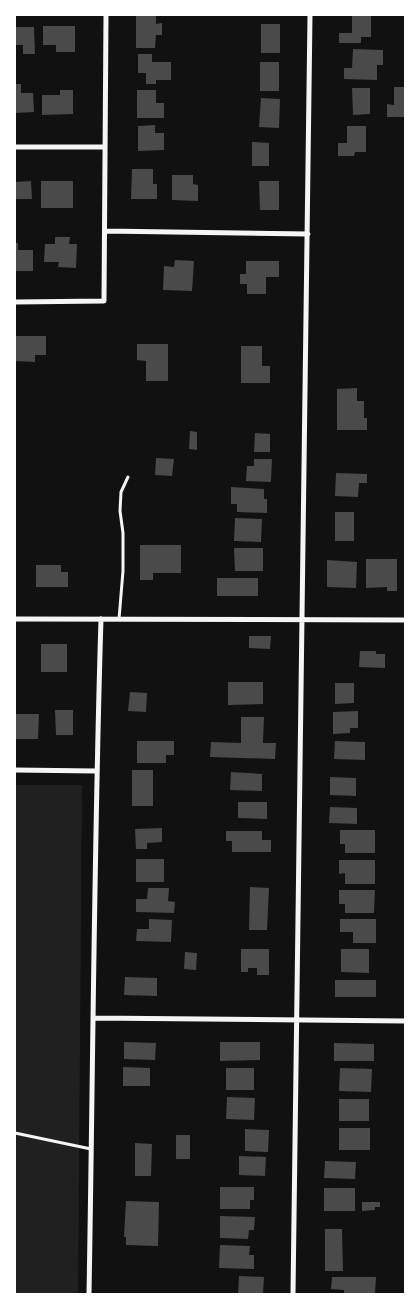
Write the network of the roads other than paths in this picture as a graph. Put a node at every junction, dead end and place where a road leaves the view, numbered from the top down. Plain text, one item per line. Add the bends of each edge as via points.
1 (106, 15) edge
2 (310, 15) edge
3 (15, 147) edge
4 (104, 147) junction
5 (105, 231) junction
6 (308, 234) junction
7 (15, 302) edge
8 (128, 477) dead end
9 (15, 619) edge
10 (101, 619) junction
11 (119, 619) junction
12 (302, 620) junction
13 (405, 620) edge
14 (15, 770) edge
15 (96, 770) junction
16 (94, 1018) junction
17 (297, 1020) junction
18 (405, 1021) edge
19 (15, 1133) edge
20 (92, 1149) junction
21 (89, 1294) edge
22 (293, 1294) edge

1 - 4 street
2 - 6 street
3 - 4 street
4 - 5 street
5 - 6 street
5 - 7 street via 104,301
6 - 12 street
8 - 11 lane via 121,492 123,533
9 - 10 street
10 - 11 street
10 - 15 street
11 - 12 street
12 - 13 street
12 - 17 street
14 - 15 street
15 - 16 street
16 - 17 street
16 - 20 street
17 - 18 street
17 - 22 street
19 - 20 lane
20 - 21 street

